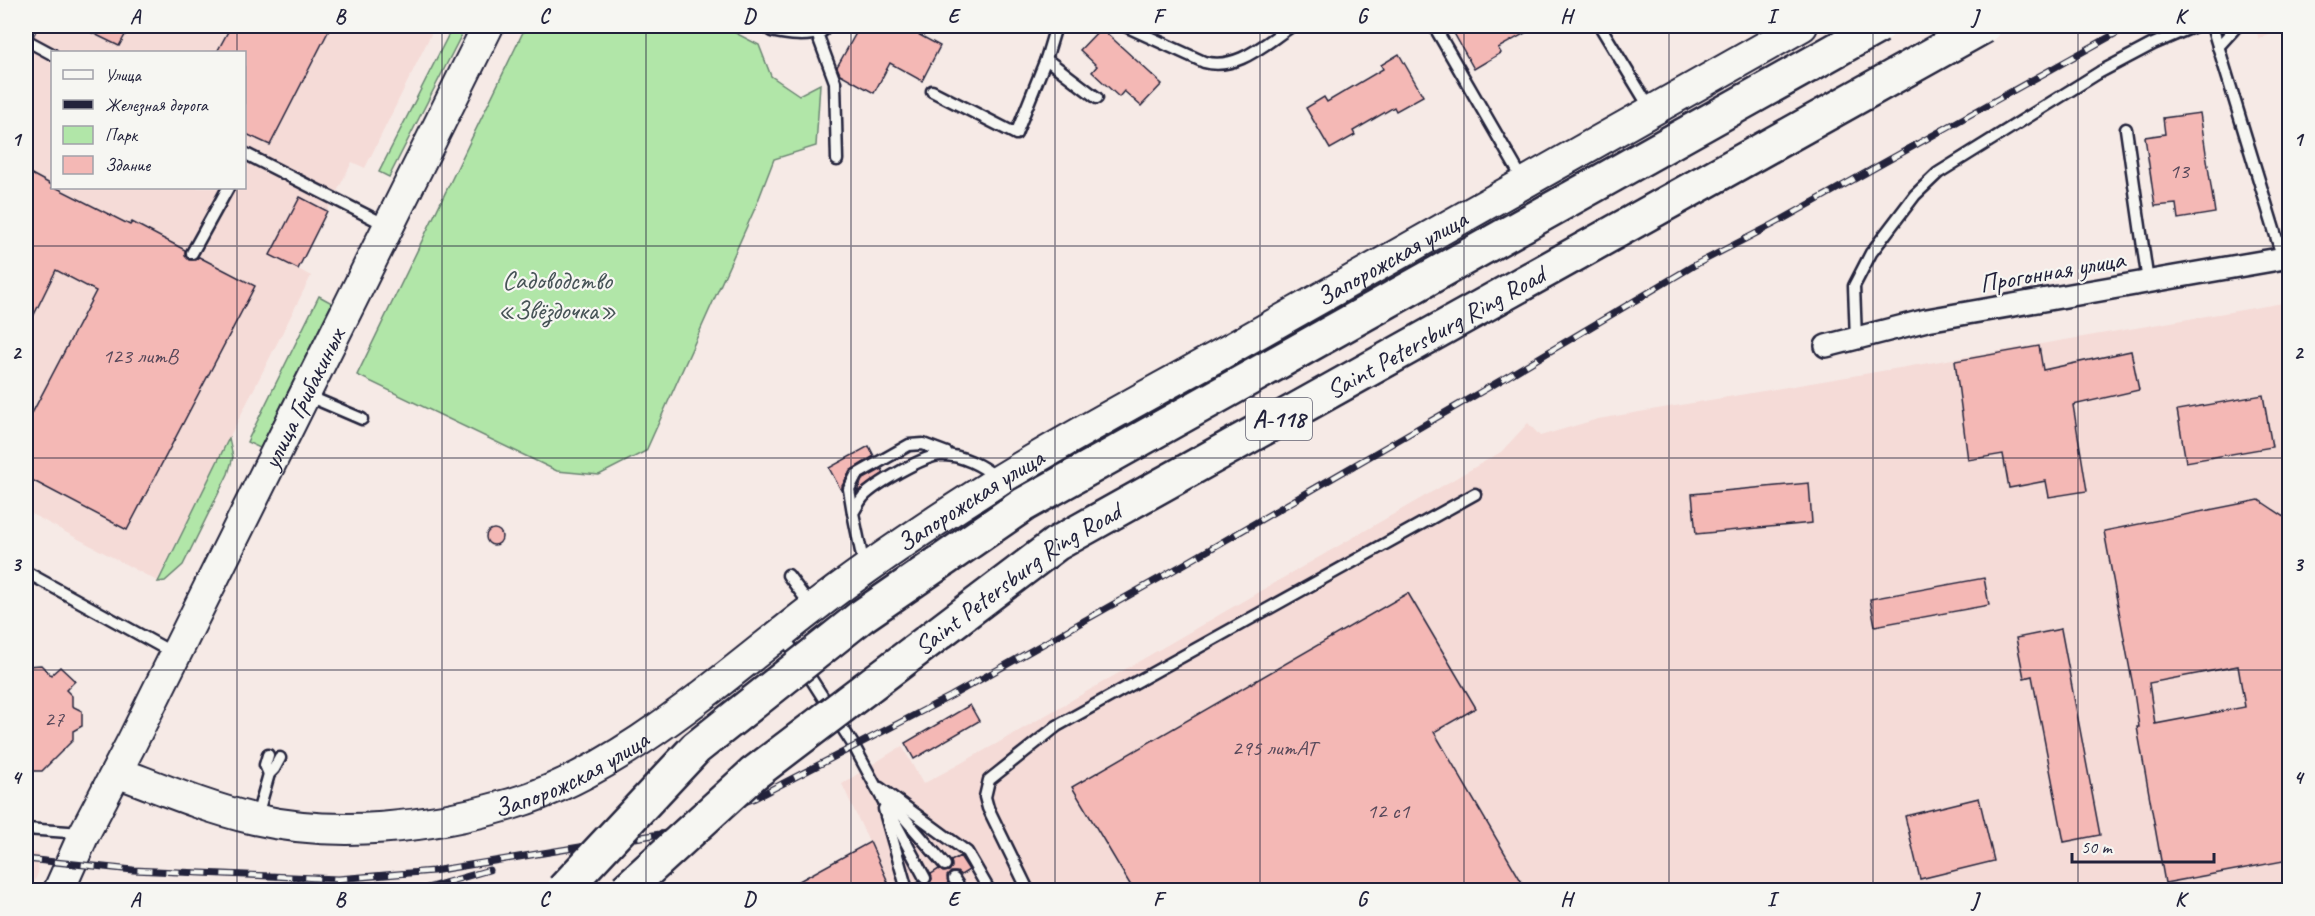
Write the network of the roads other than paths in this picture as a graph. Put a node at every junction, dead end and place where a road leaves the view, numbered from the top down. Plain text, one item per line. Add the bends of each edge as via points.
1 (488, 26) edge
2 (774, 26) edge
3 (1056, 26) edge
4 (1125, 26) edge
5 (1292, 26) edge
6 (1434, 26) edge
7 (1802, 26) edge
8 (1879, 26) edge
9 (1984, 26) edge
10 (2195, 26) edge
11 (2212, 26) edge
12 (2237, 26) edge
13 (817, 27) edge
14 (1604, 27) edge
15 (26, 40) edge
16 (2218, 47) junction
17 (51, 53) edge
18 (1046, 59) junction
19 (2287, 73) dead end
20 (2289, 88) edge
21 (932, 91) dead end
22 (1097, 98) dead end
23 (1652, 111) junction
24 (2126, 129) dead end
25 (246, 155) edge
26 (837, 160) dead end
27 (1524, 183) junction
28 (227, 189) edge
29 (389, 227) junction
30 (192, 253) dead end
31 (2286, 258) edge
32 (2148, 282) junction
33 (1856, 339) junction
34 (1826, 346) dead end
35 (306, 395) junction
36 (362, 419) dead end
37 (960, 458) junction
38 (1000, 481) junction
39 (1475, 494) dead end
40 (853, 513) junction
41 (865, 569) junction
42 (26, 572) edge
43 (788, 575) dead end
44 (813, 608) junction
45 (782, 632) junction
46 (175, 654) junction
47 (268, 755) dead end
48 (280, 758) dead end
49 (117, 772) junction
50 (269, 774) junction
51 (877, 786) junction
52 (256, 819) junction
53 (26, 829) edge
54 (84, 834) junction
55 (945, 865) dead end
56 (925, 878) dead end
57 (954, 879) dead end
58 (59, 891) edge
59 (563, 891) edge
60 (626, 891) edge
61 (907, 891) edge
62 (961, 891) edge
63 (988, 891) edge
64 (1028, 891) edge

1 - 29 street, улица Грибакиных
2 - 13 street via 794,30
3 - 18 lane
4 - 5 lane via 1217,65 1240,60
6 - 27 lane
7 - 23 street, Запорожская улица
8 - 59 highway, Saint Petersburg Ring Road / А-118, bridge via 1023,505 862,616 696,748
9 - 60 highway, Saint Petersburg Ring Road / А-118, bridge via 1056,544 753,774
10 - 33 lane via 2100,72 1938,173 1915,195 1867,261 1854,286
11 - 16 lane
12 - 16 lane
13 - 26 lane via 835,82
14 - 23 lane
15 - 17 lane
16 - 31 lane
18 - 21 lane via 1016,134
18 - 22 lane
19 - 20 lane
23 - 27 street, Запорожская улица
24 - 32 lane
25 - 29 lane
27 - 38 street, Запорожская улица
28 - 30 lane
29 - 35 street, улица Грибакиных
31 - 32 street, Прогонная улица
32 - 33 street, Прогонная улица via 1927,320
33 - 34 street, Прогонная улица
35 - 36 lane
35 - 46 street, улица Грибакиных
37 - 38 lane via 986,468
37 - 40 lane via 940,454 919,462 874,488
37 - 40 lane via 923,444 909,445 856,475 849,489
38 - 41 street, Запорожская улица
39 - 64 lane via 1057,726 989,780 985,797 988,808
40 - 41 lane
41 - 44 street, Запорожская улица
42 - 46 lane
43 - 44 lane
44 - 45 street, Запорожская улица
45 - 51 lane
45 - 52 street, Запорожская улица via 619,754 564,784 516,803 425,823 374,828 314,828
46 - 49 street, улица Грибакиных
47 - 50 lane via 265,765
48 - 50 lane
49 - 52 street, Запорожская улица
49 - 54 street, улица Грибакиных
50 - 52 lane
51 - 55 lane
51 - 56 lane
51 - 61 lane
51 - 63 lane via 967,852
53 - 54 lane
54 - 58 street, улица Грибакиных
57 - 62 lane

